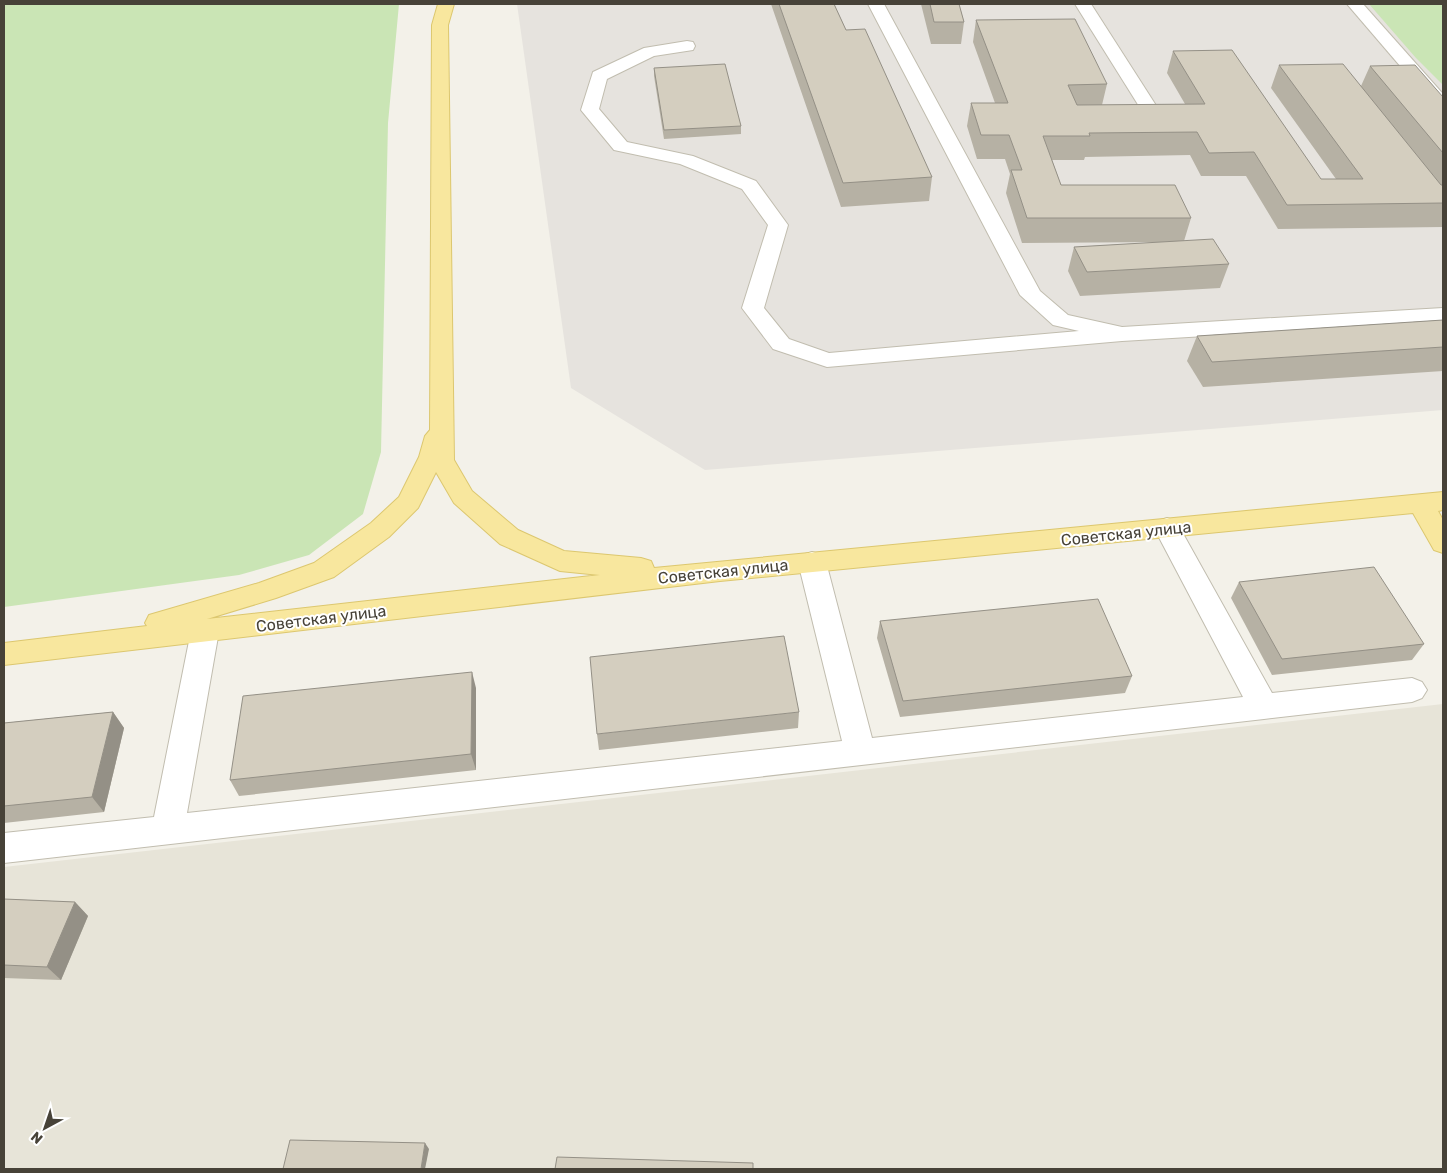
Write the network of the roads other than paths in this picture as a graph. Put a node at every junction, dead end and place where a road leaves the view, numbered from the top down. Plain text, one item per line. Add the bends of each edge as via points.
1 (446, 4) edge
2 (876, 4) edge
3 (1083, 4) edge
4 (1355, 4) edge
5 (686, 46) dead end
6 (1443, 105) edge
7 (1148, 107) edge
8 (1443, 315) edge
9 (1122, 334) junction
10 (442, 420) junction
11 (1432, 503) edge
12 (1167, 528) junction
13 (1443, 543) edge
14 (812, 562) junction
15 (720, 571) junction
16 (204, 631) junction
17 (81, 646) junction
18 (4, 654) edge
19 (1412, 690) dead end
20 (1264, 707) junction
21 (860, 752) junction
22 (168, 830) junction
23 (4, 848) edge

1 - 10 main road via 440,25
2 - 9 lane via 1031,295 1061,320
3 - 7 lane
4 - 6 lane
5 - 9 lane via 650,52 599,76 590,110 621,146 686,160 749,185 778,225 753,308 781,344 827,360
8 - 9 lane
10 - 15 main road via 442,460 464,498 509,537 560,561 630,568
10 - 17 main road via 432,457 409,502 380,530 324,570 266,591
11 - 12 main road, Советская улица
11 - 13 main road
12 - 14 main road, Советская улица
12 - 20 lane
14 - 15 main road, Советская улица
14 - 21 lane
15 - 16 main road, Советская улица
16 - 17 main road, Советская улица
16 - 22 lane
17 - 18 main road, Советская улица
19 - 20 lane
20 - 21 lane
21 - 22 lane
22 - 23 lane

